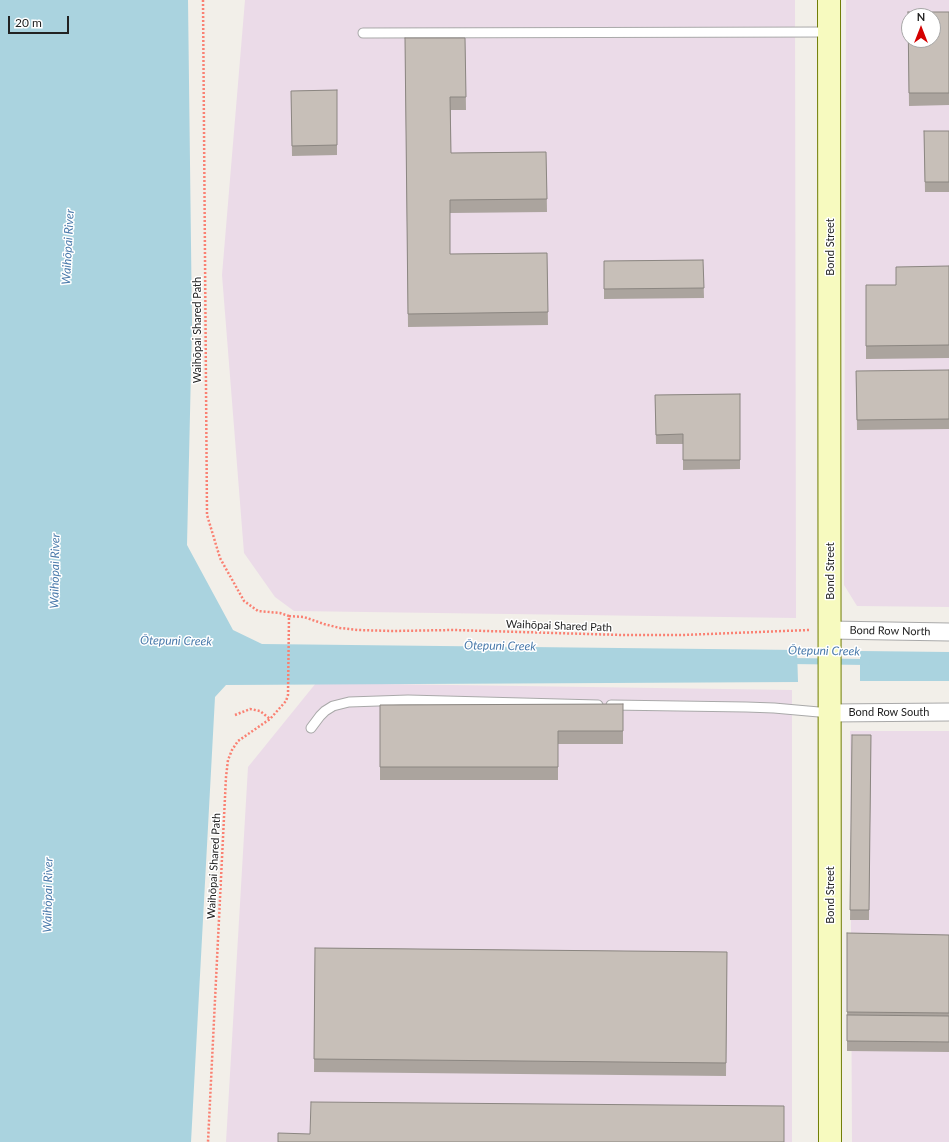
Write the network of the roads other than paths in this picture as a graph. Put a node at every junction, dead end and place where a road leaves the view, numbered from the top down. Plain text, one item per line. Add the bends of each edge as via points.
1 (829, 0) edge
2 (829, 32) junction
3 (363, 33) dead end
4 (949, 632) edge
5 (830, 633) junction
6 (829, 704) junction
7 (949, 712) edge
8 (311, 728) dead end
9 (830, 1142) edge

1 - 2 main road, Bond Street
2 - 3 lane
2 - 5 main road, Bond Street
4 - 5 street, Bond Row North
5 - 6 main road, Bond Street
6 - 7 street, Bond Row South
6 - 8 lane via 774,708 375,700 333,706 320,716
6 - 9 main road, Bond Street

